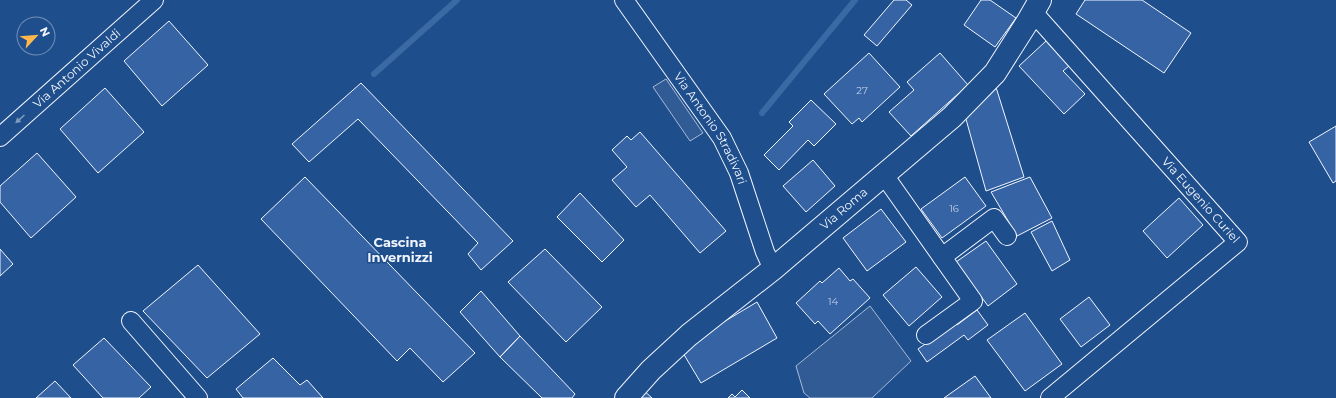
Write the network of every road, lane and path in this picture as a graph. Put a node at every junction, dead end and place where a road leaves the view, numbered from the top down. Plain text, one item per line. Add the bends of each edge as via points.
1 (154, 0) edge
2 (624, 0) edge
3 (1037, 6) edge
4 (0, 137) edge
5 (884, 175) junction
6 (1007, 236) dead end
7 (942, 257) junction
8 (773, 269) junction
9 (131, 322) dead end
10 (926, 335) dead end
11 (198, 398) edge
12 (626, 398) edge
13 (1050, 398) edge

1 -> 4 street, Via Antonio Vivaldi
2 - 8 street, Via Antonio Stradivari via 722,138 738,173
3 - 5 street, Via Roma via 987,82 938,130
3 - 13 street, Via Eugenio Curiel via 1238,242
5 - 7 street
5 - 8 street, Via Roma
6 - 7 street via 994,218
7 - 10 street via 972,301
8 - 12 street, Via Roma via 661,360
9 - 11 street

